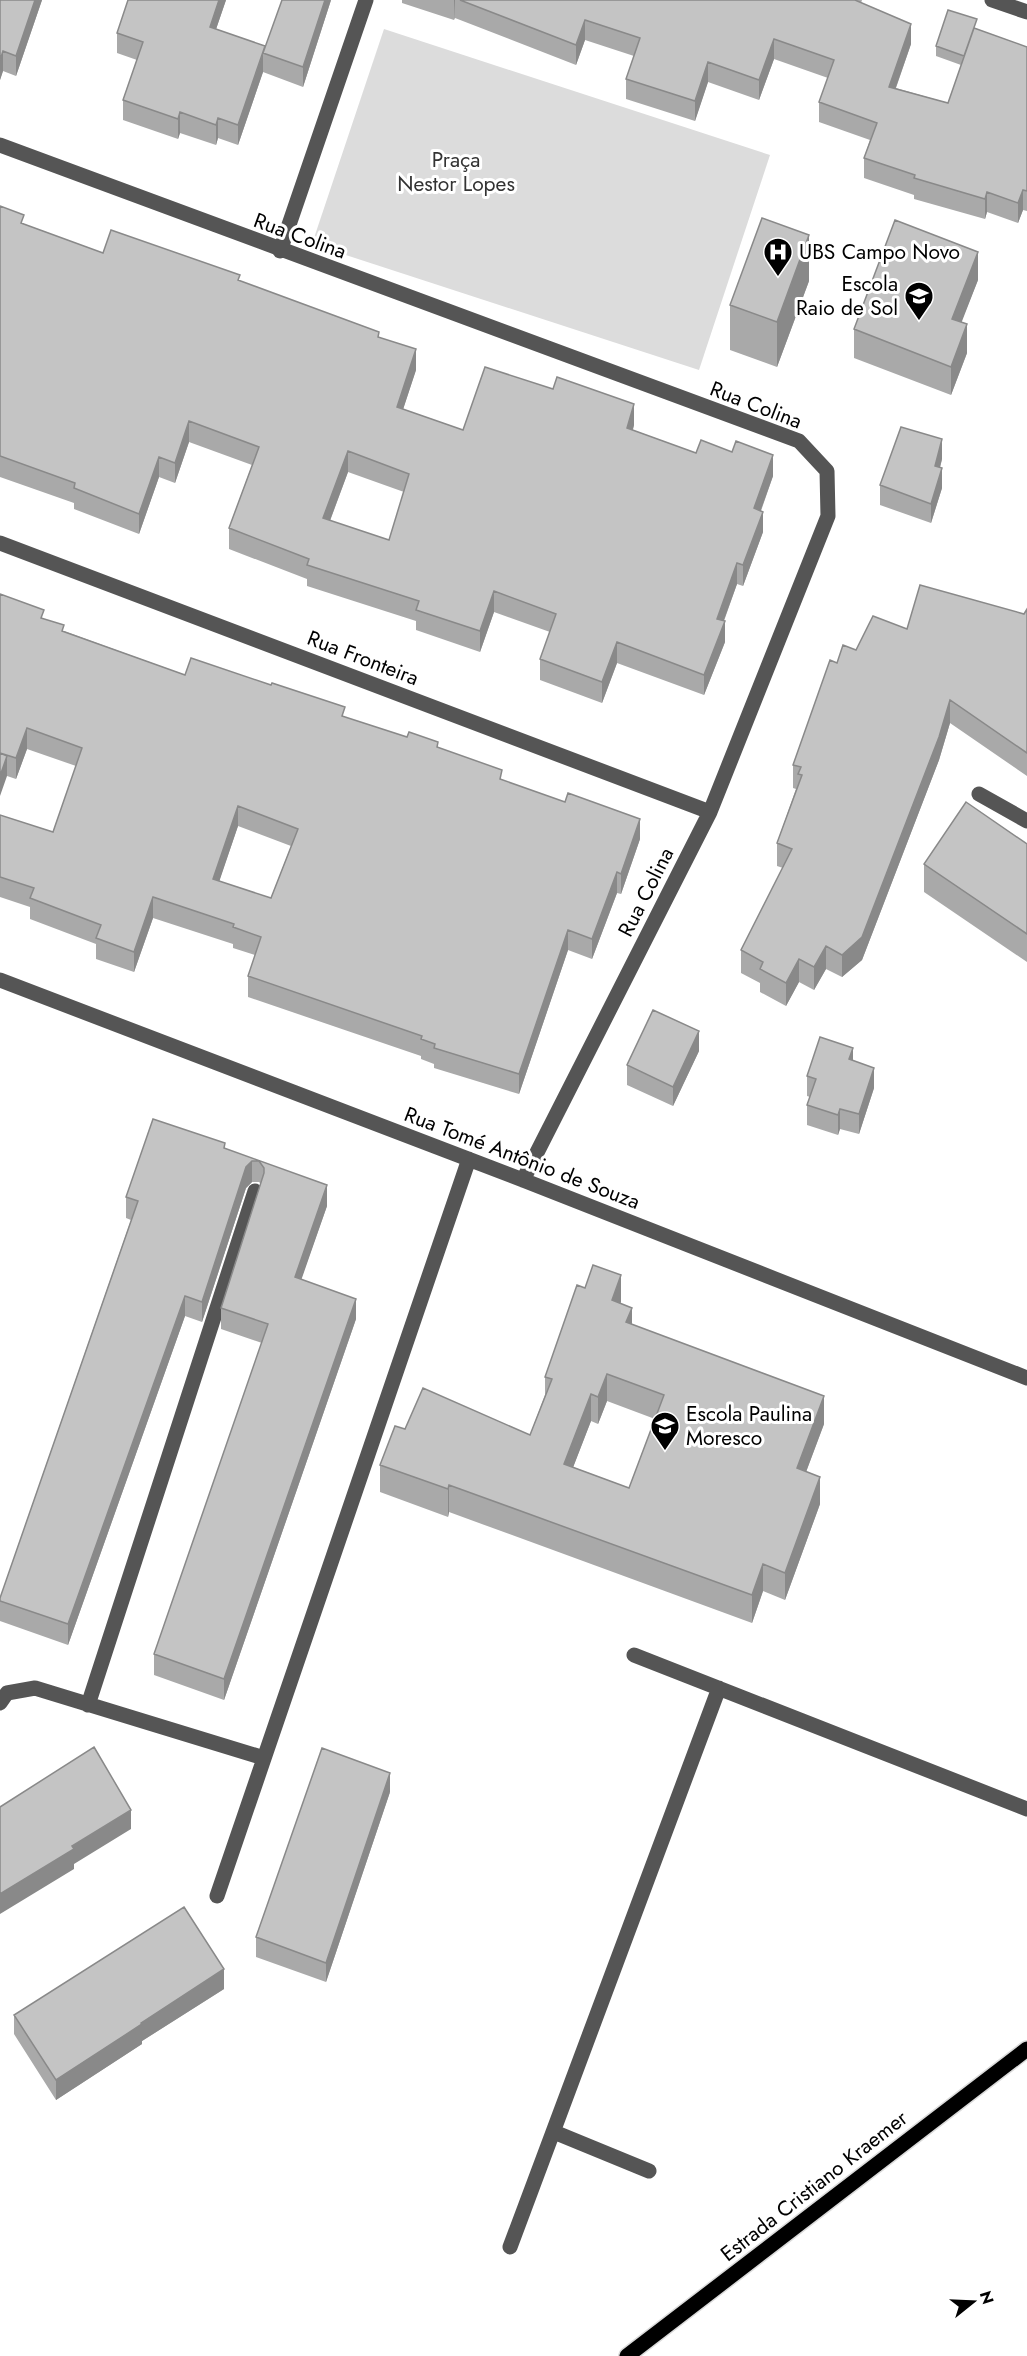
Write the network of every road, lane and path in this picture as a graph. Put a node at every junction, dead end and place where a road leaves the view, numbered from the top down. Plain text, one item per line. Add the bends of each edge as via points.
1 (366, 0) edge
2 (992, 0) edge
3 (1027, 12) edge
4 (0, 145) edge
5 (280, 251) junction
6 (0, 543) edge
7 (980, 794) dead end
8 (710, 812) junction
9 (1027, 821) edge
10 (0, 980) edge
11 (469, 1159) junction
12 (523, 1180) junction
13 (255, 1191) dead end
14 (1027, 1378) edge
15 (634, 1654) dead end
16 (719, 1688) junction
17 (0, 1703) edge
18 (88, 1705) junction
19 (264, 1758) junction
20 (1027, 1809) edge
21 (217, 1896) dead end
22 (1027, 2049) edge
23 (554, 2132) junction
24 (650, 2170) dead end
25 (510, 2247) dead end
26 (627, 2356) edge

1 - 5 street
2 - 3 street
4 - 5 street, Rua Colina
5 - 8 street, Rua Colina via 799,441 827,471 828,516
6 - 8 street, Rua Fronteira
7 - 9 street
8 - 12 street, Rua Colina
10 - 11 street, Rua Tomé Antônio de Souza
11 - 12 street, Rua Tomé Antônio de Souza
11 - 19 street
12 - 14 street, Rua Tomé Antônio de Souza
13 - 18 street
15 - 16 street
16 - 20 street
16 - 23 street
17 - 18 street via 8,1693 35,1688
18 - 19 street
19 - 21 street
22 - 26 main road, Estrada Cristiano Kraemer
23 - 24 street
23 - 25 street

